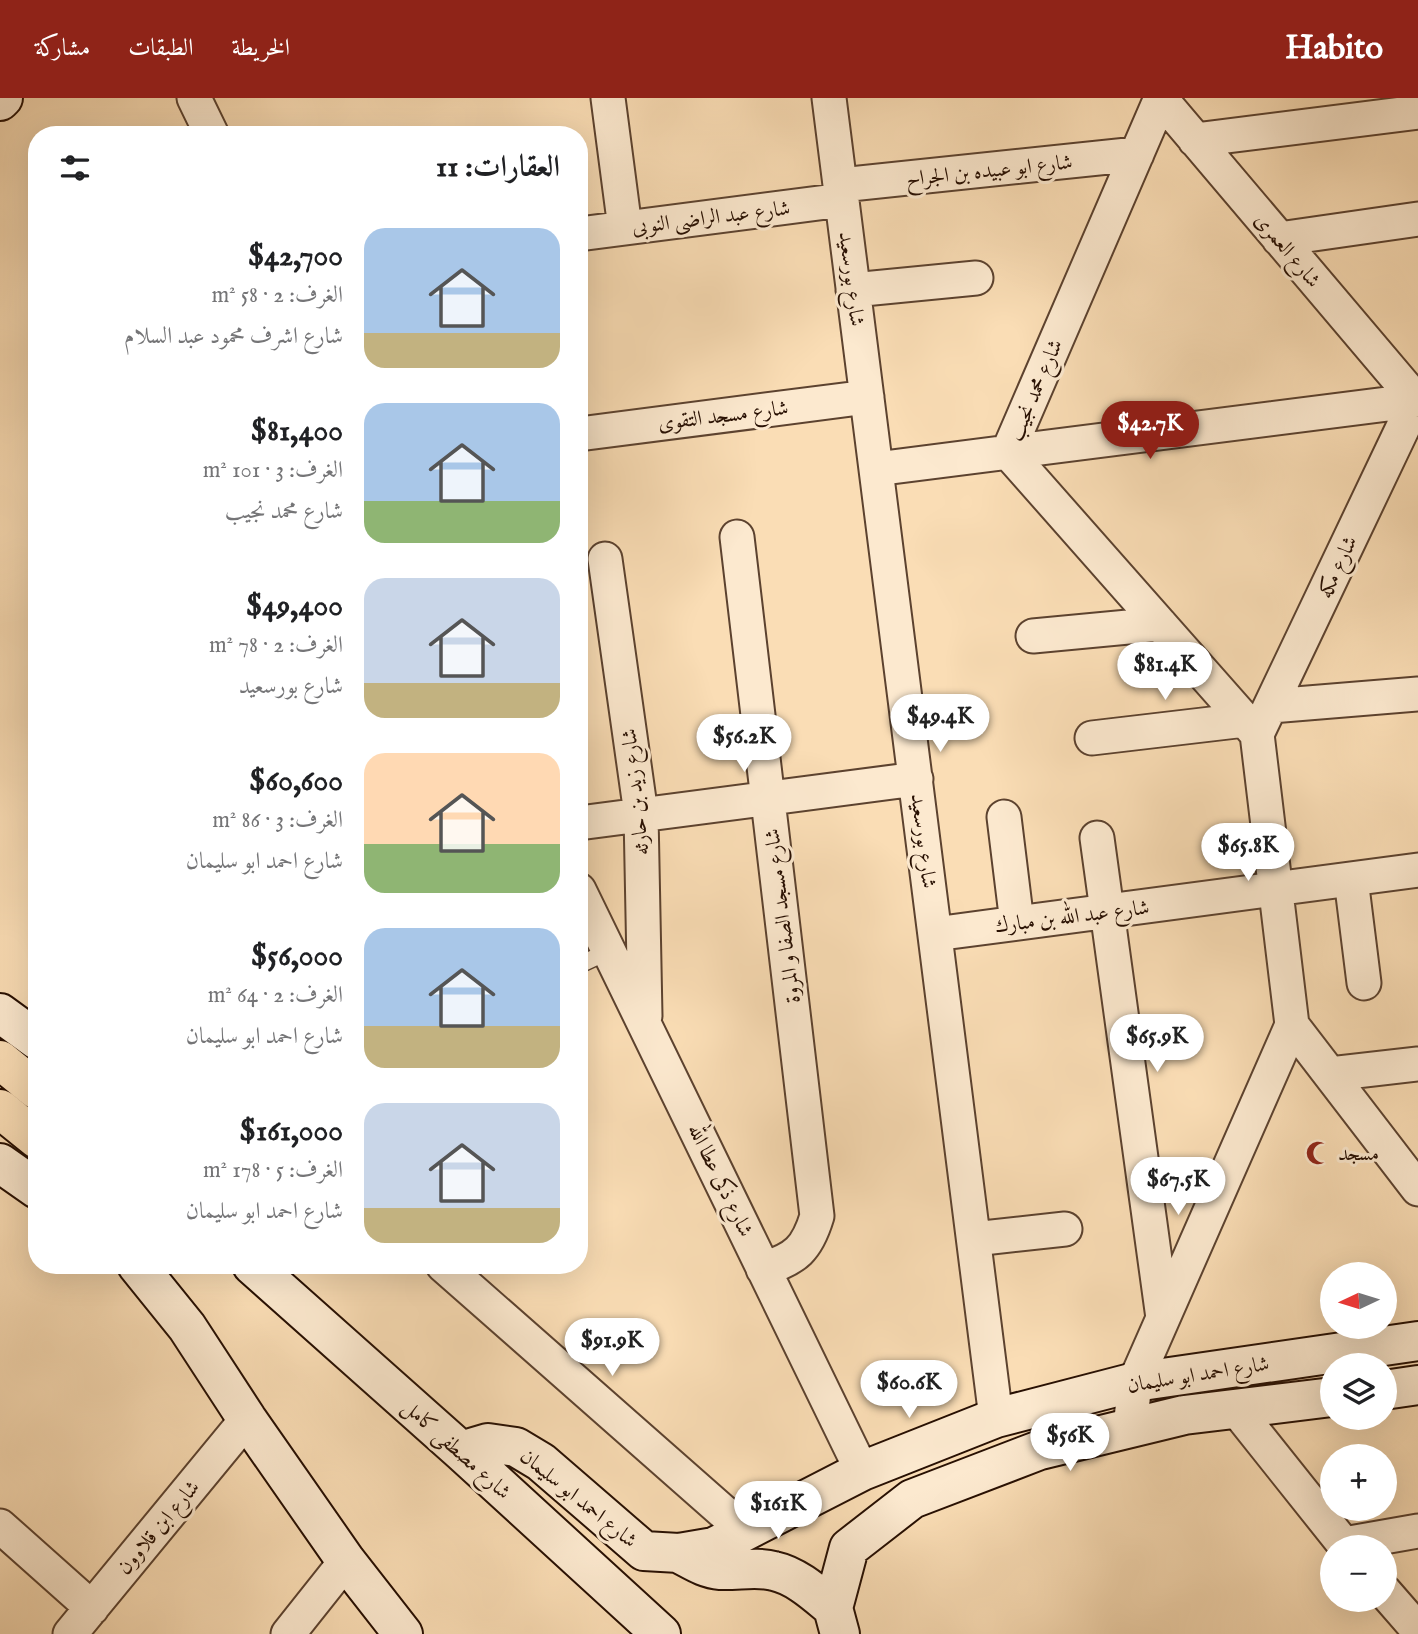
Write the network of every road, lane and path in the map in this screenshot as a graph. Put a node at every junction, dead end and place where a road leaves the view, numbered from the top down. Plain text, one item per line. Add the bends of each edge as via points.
1 (194, 98) edge
2 (608, 98) edge
3 (830, 98) edge
4 (1161, 99) edge
5 (1418, 112) edge
6 (208, 126) edge
7 (1195, 139) junction
8 (1137, 154) junction
9 (841, 192) junction
10 (1418, 219) edge
11 (625, 228) junction
12 (588, 233) edge
13 (1279, 239) junction
14 (976, 278) dead end
15 (853, 290) junction
16 (867, 397) junction
17 (1417, 400) edge
18 (588, 433) edge
19 (1008, 452) junction
20 (876, 469) junction
21 (737, 537) dead end
22 (605, 559) dead end
23 (1160, 624) junction
24 (1032, 636) dead end
25 (1418, 694) edge
26 (1258, 720) junction
27 (1092, 738) dead end
28 (916, 779) junction
29 (768, 798) junction
30 (640, 814) junction
31 (1004, 817) dead end
32 (588, 822) edge
33 (1097, 838) dead end
34 (1418, 870) edge
35 (1351, 879) junction
36 (1276, 889) junction
37 (588, 908) edge
38 (1108, 911) junction
39 (1017, 923) junction
40 (935, 934) junction
41 (609, 950) junction
42 (588, 960) edge
43 (1364, 982) dead end
44 (0, 1013) edge
45 (1292, 1025) junction
46 (646, 1026) junction
47 (28, 1033) edge
48 (0, 1060) edge
49 (1418, 1064) edge
50 (1331, 1074) junction
51 (28, 1083) edge
52 (0, 1109) edge
53 (28, 1132) edge
54 (0, 1163) edge
55 (1412, 1174) edge
56 (28, 1183) edge
57 (1065, 1229) dead end
58 (974, 1239) junction
59 (763, 1269) junction
60 (144, 1274) edge
61 (262, 1274) edge
62 (453, 1274) edge
63 (1163, 1318) junction
64 (1418, 1341) edge
65 (1135, 1382) junction
66 (1418, 1385) edge
67 (1397, 1388) edge
68 (1320, 1398) edge
69 (1236, 1409) junction
70 (996, 1418) junction
71 (247, 1419) junction
72 (1130, 1428) junction
73 (461, 1451) junction
74 (862, 1471) junction
75 (0, 1526) edge
76 (1418, 1531) edge
77 (746, 1532) junction
78 (1336, 1535) edge
79 (1397, 1535) edge
80 (679, 1553) junction
81 (346, 1561) junction
82 (1397, 1606) edge
83 (92, 1608) junction
84 (837, 1621) edge
85 (1418, 1630) edge
86 (70, 1634) edge
87 (288, 1634) edge
88 (402, 1634) edge
89 (660, 1634) edge

1 - 6 street
2 - 11 street
3 - 9 street, شارع بورسعيد
4 - 7 street, شارع العمرى
4 - 8 street, شارع محمد نجيب
5 - 7 street
7 - 13 street, شارع العمرى
8 - 9 street, شارع ابو عبيده بن الجراح
8 - 19 street, شارع محمد نجيب
9 - 11 street, شارع عبد الراضى النوبى
9 - 15 street, شارع بورسعيد
10 - 13 street
11 - 12 street, شارع عبد الراضى النوبى
13 - 17 street, شارع العمرى
14 - 15 street
15 - 16 street, شارع بورسعيد
16 - 18 street, شارع مسجد التقوى
16 - 20 street, شارع بورسعيد
17 - 19 street
17 - 26 street, شارع مكه
19 - 20 street
19 - 23 street, شارع محمد نجيب
20 - 28 street, شارع بورسعيد
21 - 29 street, شارع مسجد الصفا و المروة
22 - 30 street, شارع زيد بن حارثه
23 - 24 street
23 - 26 street, شارع محمد نجيب
25 - 26 street
26 - 27 street
26 - 36 street
28 - 29 street
28 - 40 street, شارع بورسعيد
29 - 30 street
29 - 59 street, شارع مسجد الصفا و المروة via 817,1216 800,1251
30 - 32 street
30 - 46 street, شارع زيد بن حارثه
31 - 39 street
33 - 38 street
34 - 35 street, شارع عبد الله بن مبارك
35 - 36 street, شارع عبد الله بن مبارك
35 - 43 street
36 - 38 street, شارع عبد الله بن مبارك
36 - 45 street
37 - 41 street, شارع ذكى عطا الله
38 - 39 street, شارع عبد الله بن مبارك
38 - 63 street
39 - 40 street, شارع عبد الله بن مبارك
40 - 58 street, شارع بورسعيد
41 - 42 lane
41 - 46 street, شارع ذكى عطا الله
44 - 47 main road
45 - 50 street
45 - 63 street
46 - 59 street, شارع ذكى عطا الله
48 - 51 main road
49 - 50 street
50 - 55 street
52 - 53 main road
54 - 56 main road
57 - 58 street
58 - 70 street, شارع بورسعيد
59 - 74 street, شارع ذكى عطا الله
60 - 71 main road via 187,1327
61 - 73 main road, شارع مصطفى كامل
62 - 77 street
63 - 65 street
64 - 65 main road, شارع احمد ابو سليمان
65 - 70 main road, شارع احمد ابو سليمان
65 - 72 street
66 - 67 main road
68 - 69 main road, شارع احمد ابو سليمان
69 - 72 main road, شارع احمد ابو سليمان
69 - 78 street
70 - 74 main road, شارع احمد ابو سليمان
71 - 81 main road
71 - 83 street, شارع ابن قلاوون
72 - 84 main road, شارع احمد ابو سليمان via 1040,1450 912,1499 849,1548
73 - 80 main road, شارع احمد ابو سليمان via 488,1443 516,1447 541,1462 644,1551
73 - 89 main road, شارع مصطفى كامل
74 - 77 main road, شارع احمد ابو سليمان
75 - 83 street
76 - 79 street
77 - 80 main road, شارع احمد ابو سليمان via 714,1547
80 - 84 main road via 719,1570 750,1568 785,1574 813,1591
81 - 87 street
81 - 88 main road
82 - 85 street
83 - 86 street, شارع ابن قلاوون

